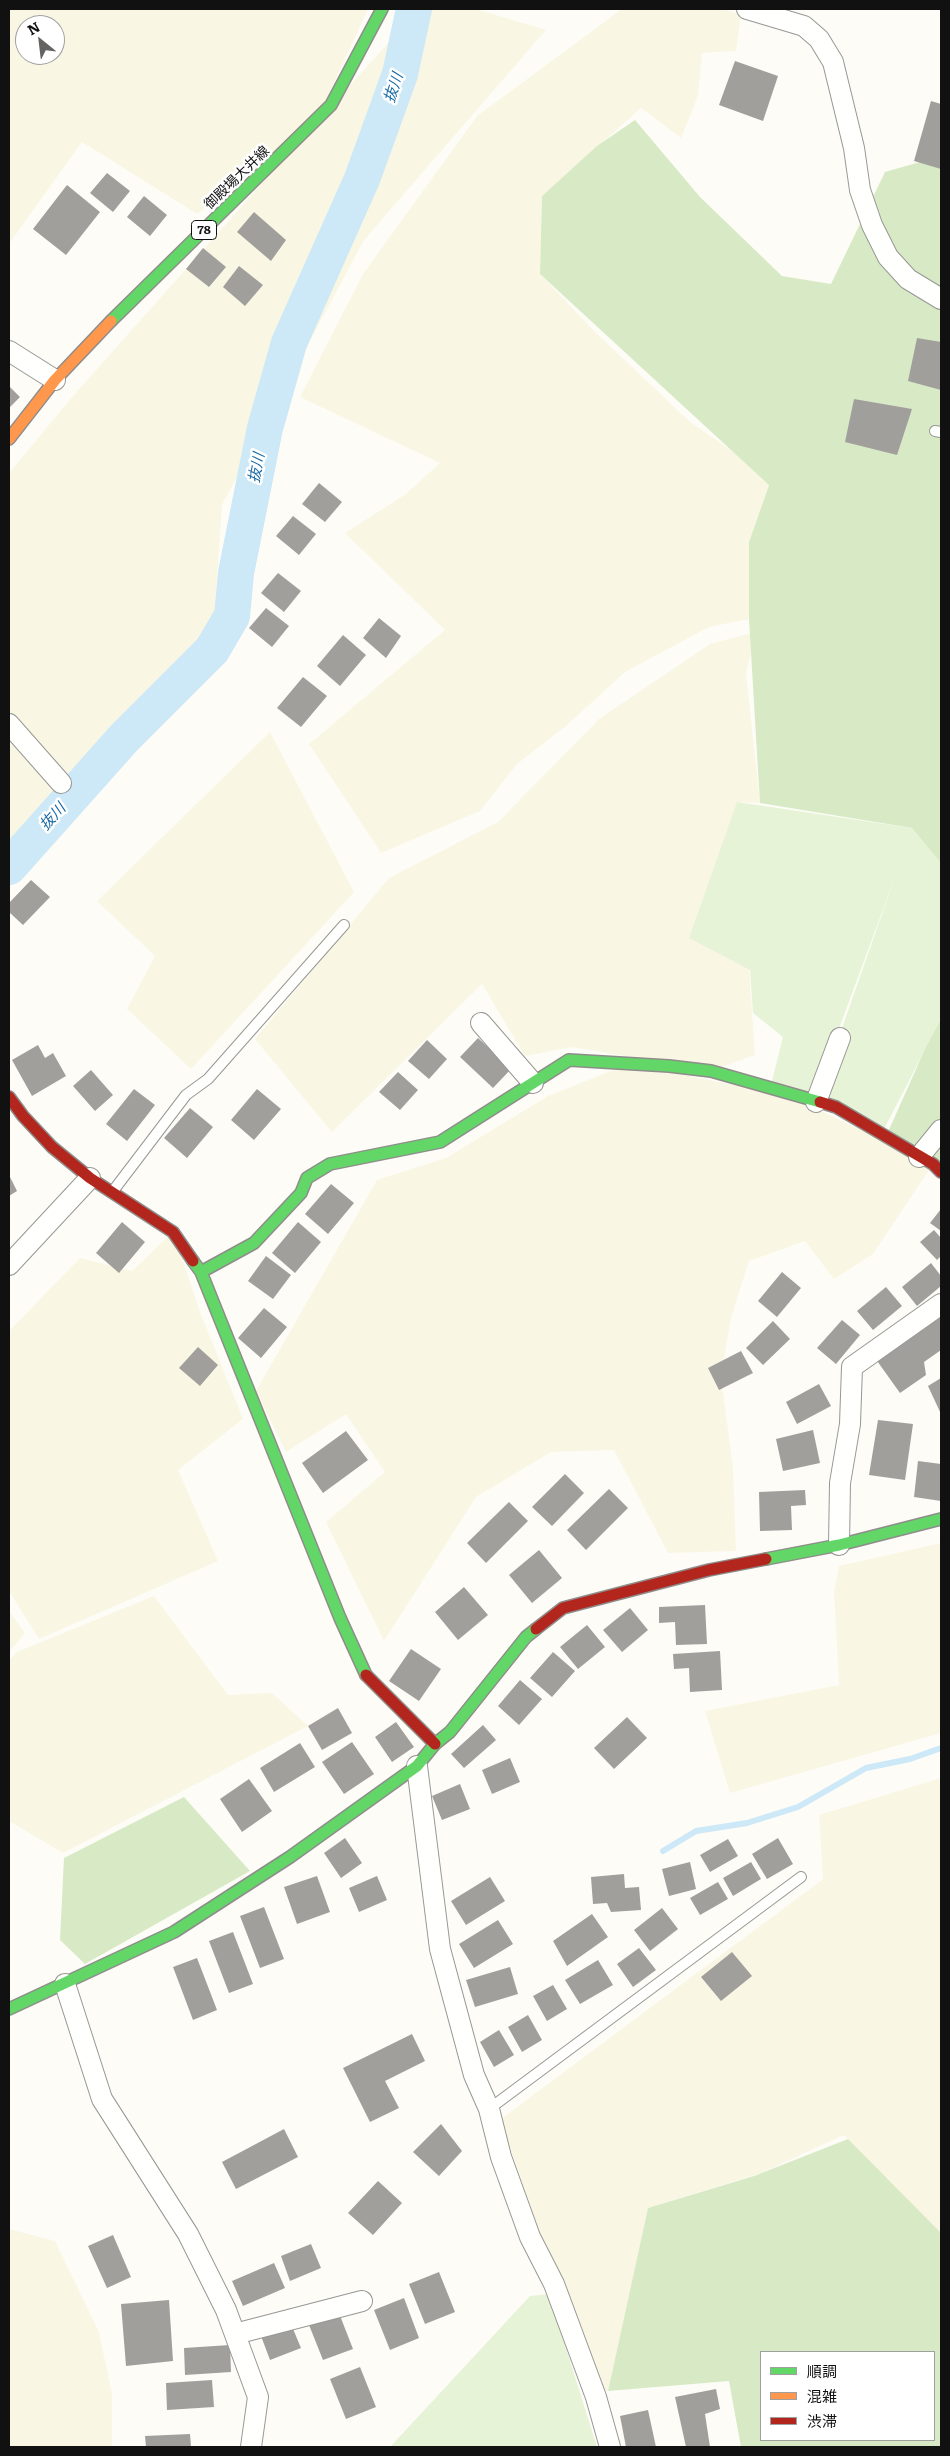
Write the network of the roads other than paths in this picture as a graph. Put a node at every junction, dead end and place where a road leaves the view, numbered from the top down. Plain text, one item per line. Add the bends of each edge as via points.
1 (382, 9) edge
2 (748, 9) edge
3 (941, 299) edge
4 (9, 351) edge
5 (55, 380) junction
6 (9, 439) edge
7 (9, 724) edge
8 (61, 783) dead end
9 (344, 925) dead end
10 (481, 1023) dead end
11 (840, 1038) dead end
12 (533, 1083) junction
13 (9, 1096) edge
14 (816, 1102) junction
15 (941, 1130) edge
16 (919, 1157) junction
17 (941, 1172) edge
18 (90, 1178) junction
19 (112, 1192) junction
20 (9, 1265) edge
21 (201, 1272) junction
22 (941, 1304) edge
23 (941, 1519) edge
24 (839, 1545) junction
25 (435, 1744) junction
26 (417, 1766) junction
27 (801, 1878) dead end
28 (65, 1984) junction
29 (9, 2009) edge
30 (489, 2109) junction
31 (362, 2301) dead end
32 (235, 2334) junction
33 (251, 2447) edge
34 (610, 2447) edge

1 - 5 street, 御殿場大井線 / 78 via 331,105 94,337
2 - 3 street via 804,26 819,40 833,62 854,148 860,190 872,225 888,257 908,279
4 - 5 street
5 - 6 street, 御殿場大井線 / 78
7 - 8 street
9 - 19 lane via 208,1079 186,1095
10 - 12 street
11 - 14 street
12 - 14 street via 568,1060 669,1066 710,1071
12 - 21 street via 440,1142 330,1164 307,1178 301,1193 254,1243
13 - 18 street via 52,1146
14 - 16 street via 836,1107
15 - 16 street
16 - 17 street
18 - 19 street
18 - 20 street
19 - 21 street via 173,1232
21 - 25 street via 366,1675
22 - 24 street via 852,1367 850,1424 840,1483
23 - 24 street
24 - 25 street via 709,1570 563,1608 526,1637 450,1732
25 - 26 street
26 - 28 street via 290,1857 174,1932
26 - 30 street via 440,1949 474,2075
27 - 30 lane
28 - 29 street
28 - 32 street via 102,2099 188,2234
30 - 34 street via 501,2157 530,2237 554,2284 596,2398
31 - 32 street
32 - 33 street via 258,2397

